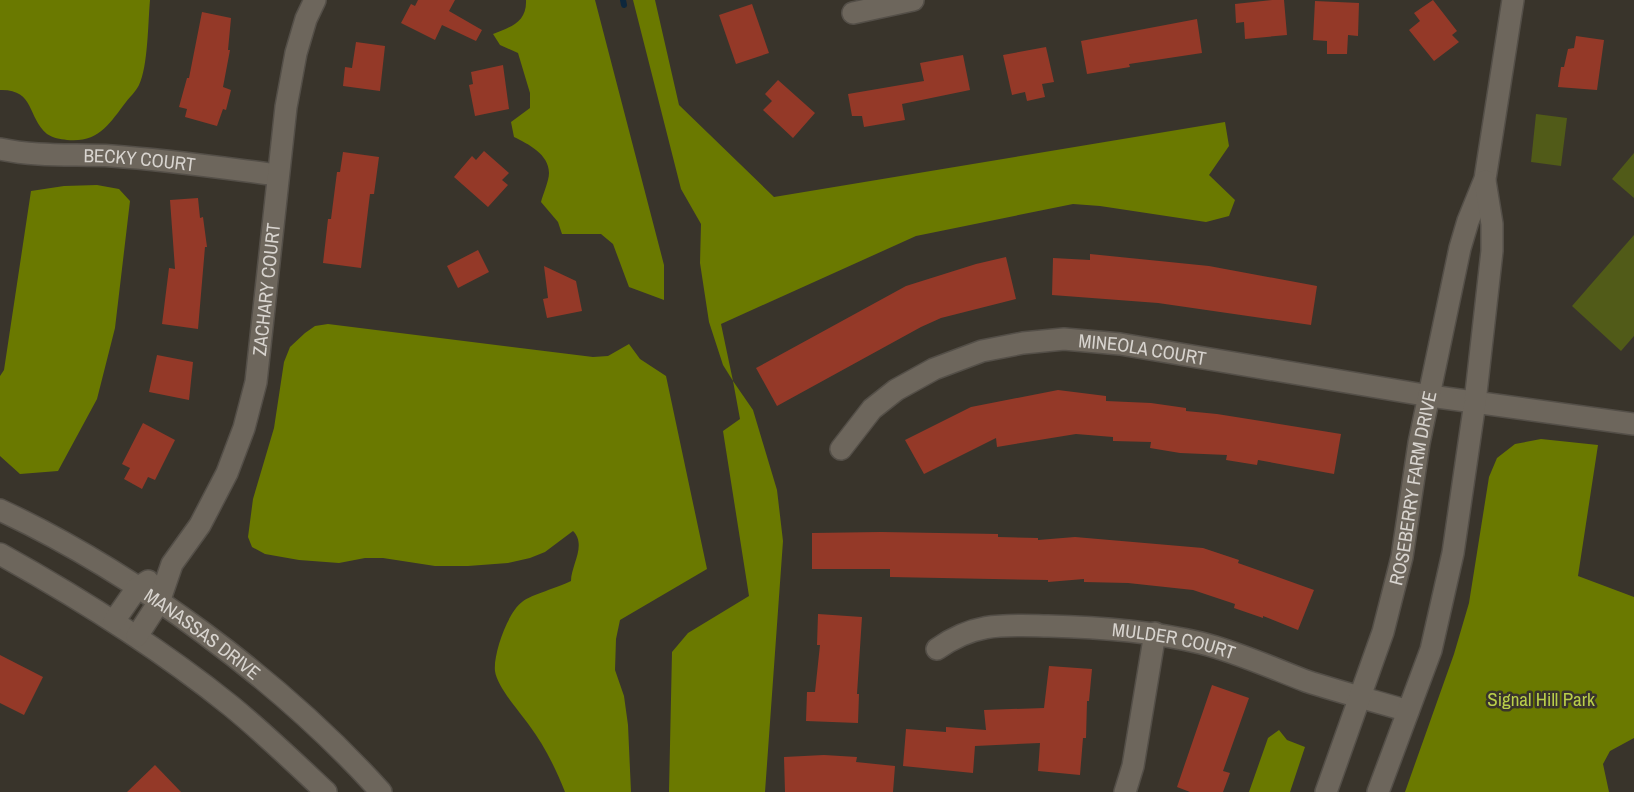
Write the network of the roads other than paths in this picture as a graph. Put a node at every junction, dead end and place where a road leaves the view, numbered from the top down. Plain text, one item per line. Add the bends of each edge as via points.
1 (315, 0) edge
2 (913, 0) edge
3 (1514, 0) edge
4 (853, 13) dead end
5 (0, 149) edge
6 (278, 175) junction
7 (1485, 179) junction
8 (1430, 396) junction
9 (1475, 402) junction
10 (1634, 424) edge
11 (841, 449) dead end
12 (0, 510) edge
13 (0, 554) edge
14 (172, 565) junction
15 (137, 588) junction
16 (159, 602) junction
17 (114, 621) junction
18 (1154, 633) junction
19 (136, 636) junction
20 (937, 649) dead end
21 (1361, 697) junction
22 (1408, 711) junction
23 (326, 792) edge
24 (380, 792) edge
25 (1125, 792) edge
26 (1326, 792) edge
27 (1378, 792) edge

1 - 6 street, ZACHARY COURT via 296,54
2 - 4 street
3 - 7 street, ROSEBERRY FARM DRIVE
5 - 6 street, BECKY COURT
6 - 14 street, ZACHARY COURT via 256,382 244,428 200,525
7 - 8 street, ROSEBERRY FARM DRIVE via 1460,248
7 - 9 street, ROSEBERRY FARM DRIVE via 1492,251
8 - 9 street, MINEOLA COURT
8 - 11 street, MINEOLA COURT via 1120,344 1064,339 982,351 934,369 872,409
8 - 21 street, ROSEBERRY FARM DRIVE via 1402,556
9 - 10 street, MINEOLA COURT
9 - 22 street, ROSEBERRY FARM DRIVE via 1446,590 1431,650
12 - 15 street, MANASSAS DRIVE
13 - 17 street, MANASSAS DRIVE
14 - 15 street, ZACHARY COURT
14 - 16 street, ZACHARY COURT
15 - 16 street, MANASSAS DRIVE
15 - 17 street, ZACHARY COURT
16 - 19 street, ZACHARY COURT
16 - 24 street, MANASSAS DRIVE via 304,716
17 - 19 street, MANASSAS DRIVE
18 - 20 street, MULDER COURT via 993,625 974,629
18 - 21 street, MULDER COURT via 1205,644
18 - 25 street
19 - 23 street, MANASSAS DRIVE via 232,707
21 - 22 street, MULDER COURT
21 - 26 street, ROSEBERRY FARM DRIVE
22 - 27 street, ROSEBERRY FARM DRIVE

